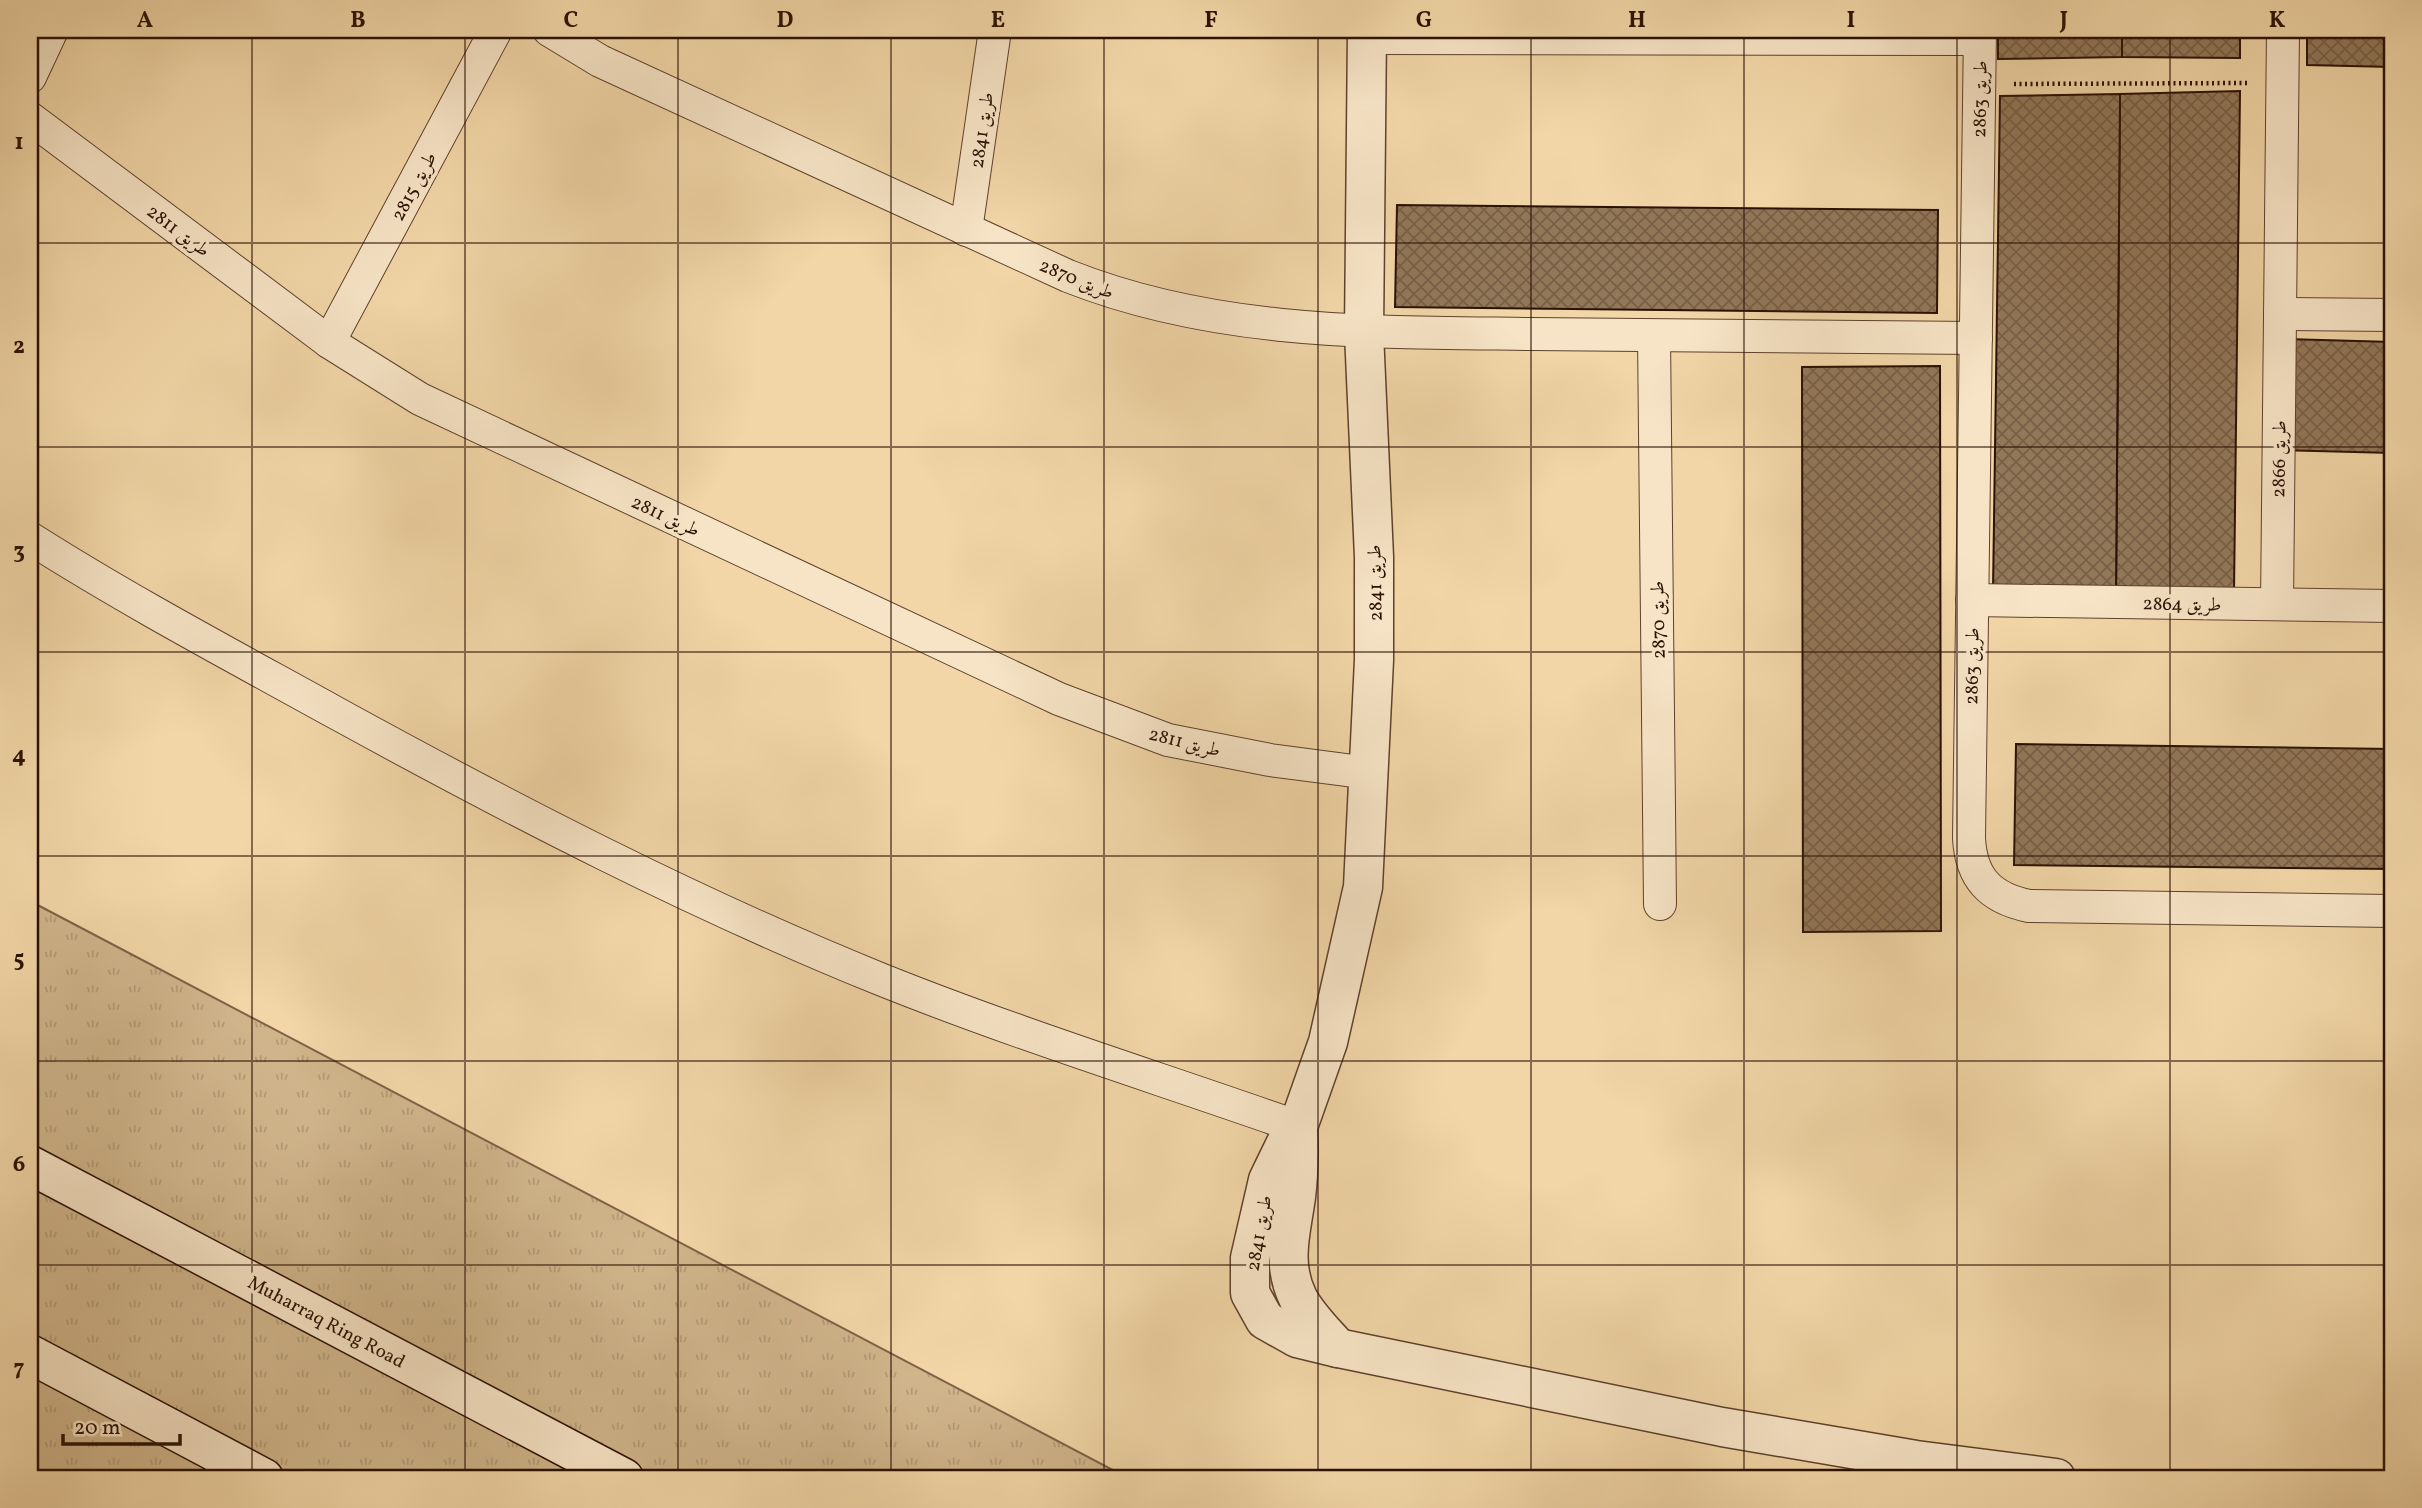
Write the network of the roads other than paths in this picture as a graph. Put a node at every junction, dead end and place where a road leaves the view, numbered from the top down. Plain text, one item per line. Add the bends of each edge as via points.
1 (52, 30) edge
2 (496, 30) edge
3 (549, 30) edge
4 (995, 30) edge
5 (2283, 30) edge
6 (1367, 34) edge
7 (1671, 34) edge
8 (1980, 34) edge
9 (30, 77) edge
10 (30, 118) edge
11 (966, 230) junction
12 (2280, 314) junction
13 (2392, 315) edge
14 (1364, 332) junction
15 (1654, 336) junction
16 (1976, 338) junction
17 (329, 342) junction
18 (30, 538) edge
19 (1972, 600) junction
20 (2277, 604) junction
21 (2392, 606) edge
22 (1368, 773) junction
23 (1660, 904) dead end
24 (2392, 911) edge
25 (1298, 1126) junction
26 (30, 1165) edge
27 (30, 1354) edge
28 (202, 1444) junction
29 (223, 1478) edge
30 (264, 1478) edge
31 (624, 1478) edge
32 (2056, 1478) edge

1 - 9 street
2 - 17 street, طريق 2815
3 - 11 street, طريق 2870 via 600,61
4 - 11 street, طريق 2841
5 - 12 street, طريق 2866
6 - 7 street
6 - 14 street, طريق 2841
7 - 8 street
8 - 16 street, طريق 2863
10 - 17 street, طريق 2811
11 - 14 street, طريق 2870 via 1090,285 1156,306
12 - 13 street
12 - 20 street, طريق 2866
14 - 15 street, طريق 2870
14 - 22 street, طريق 2841 via 1374,557
15 - 16 street, طريق 2870
15 - 23 street, طريق 2870
16 - 19 street, طريق 2863
17 - 22 street, طريق 2811 via 419,399 1059,699 1168,740
18 - 25 street via 197,638 463,783 740,920 978,1016
19 - 20 street, طريق 2864
19 - 24 street, طريق 2863 via 1970,855 1975,871 1997,896 2029,906
20 - 21 street, طريق 2864
22 - 25 street, طريق 2841 via 1363,887 1328,1042
25 - 32 street, طريق 2841 via 1276,1161 1262,1199 1250,1258 1250,1293 1265,1320 1297,1338 1722,1427
26 - 31 street, Muharraq Ring Road
27 - 28 street
28 - 29 street
28 - 30 street

